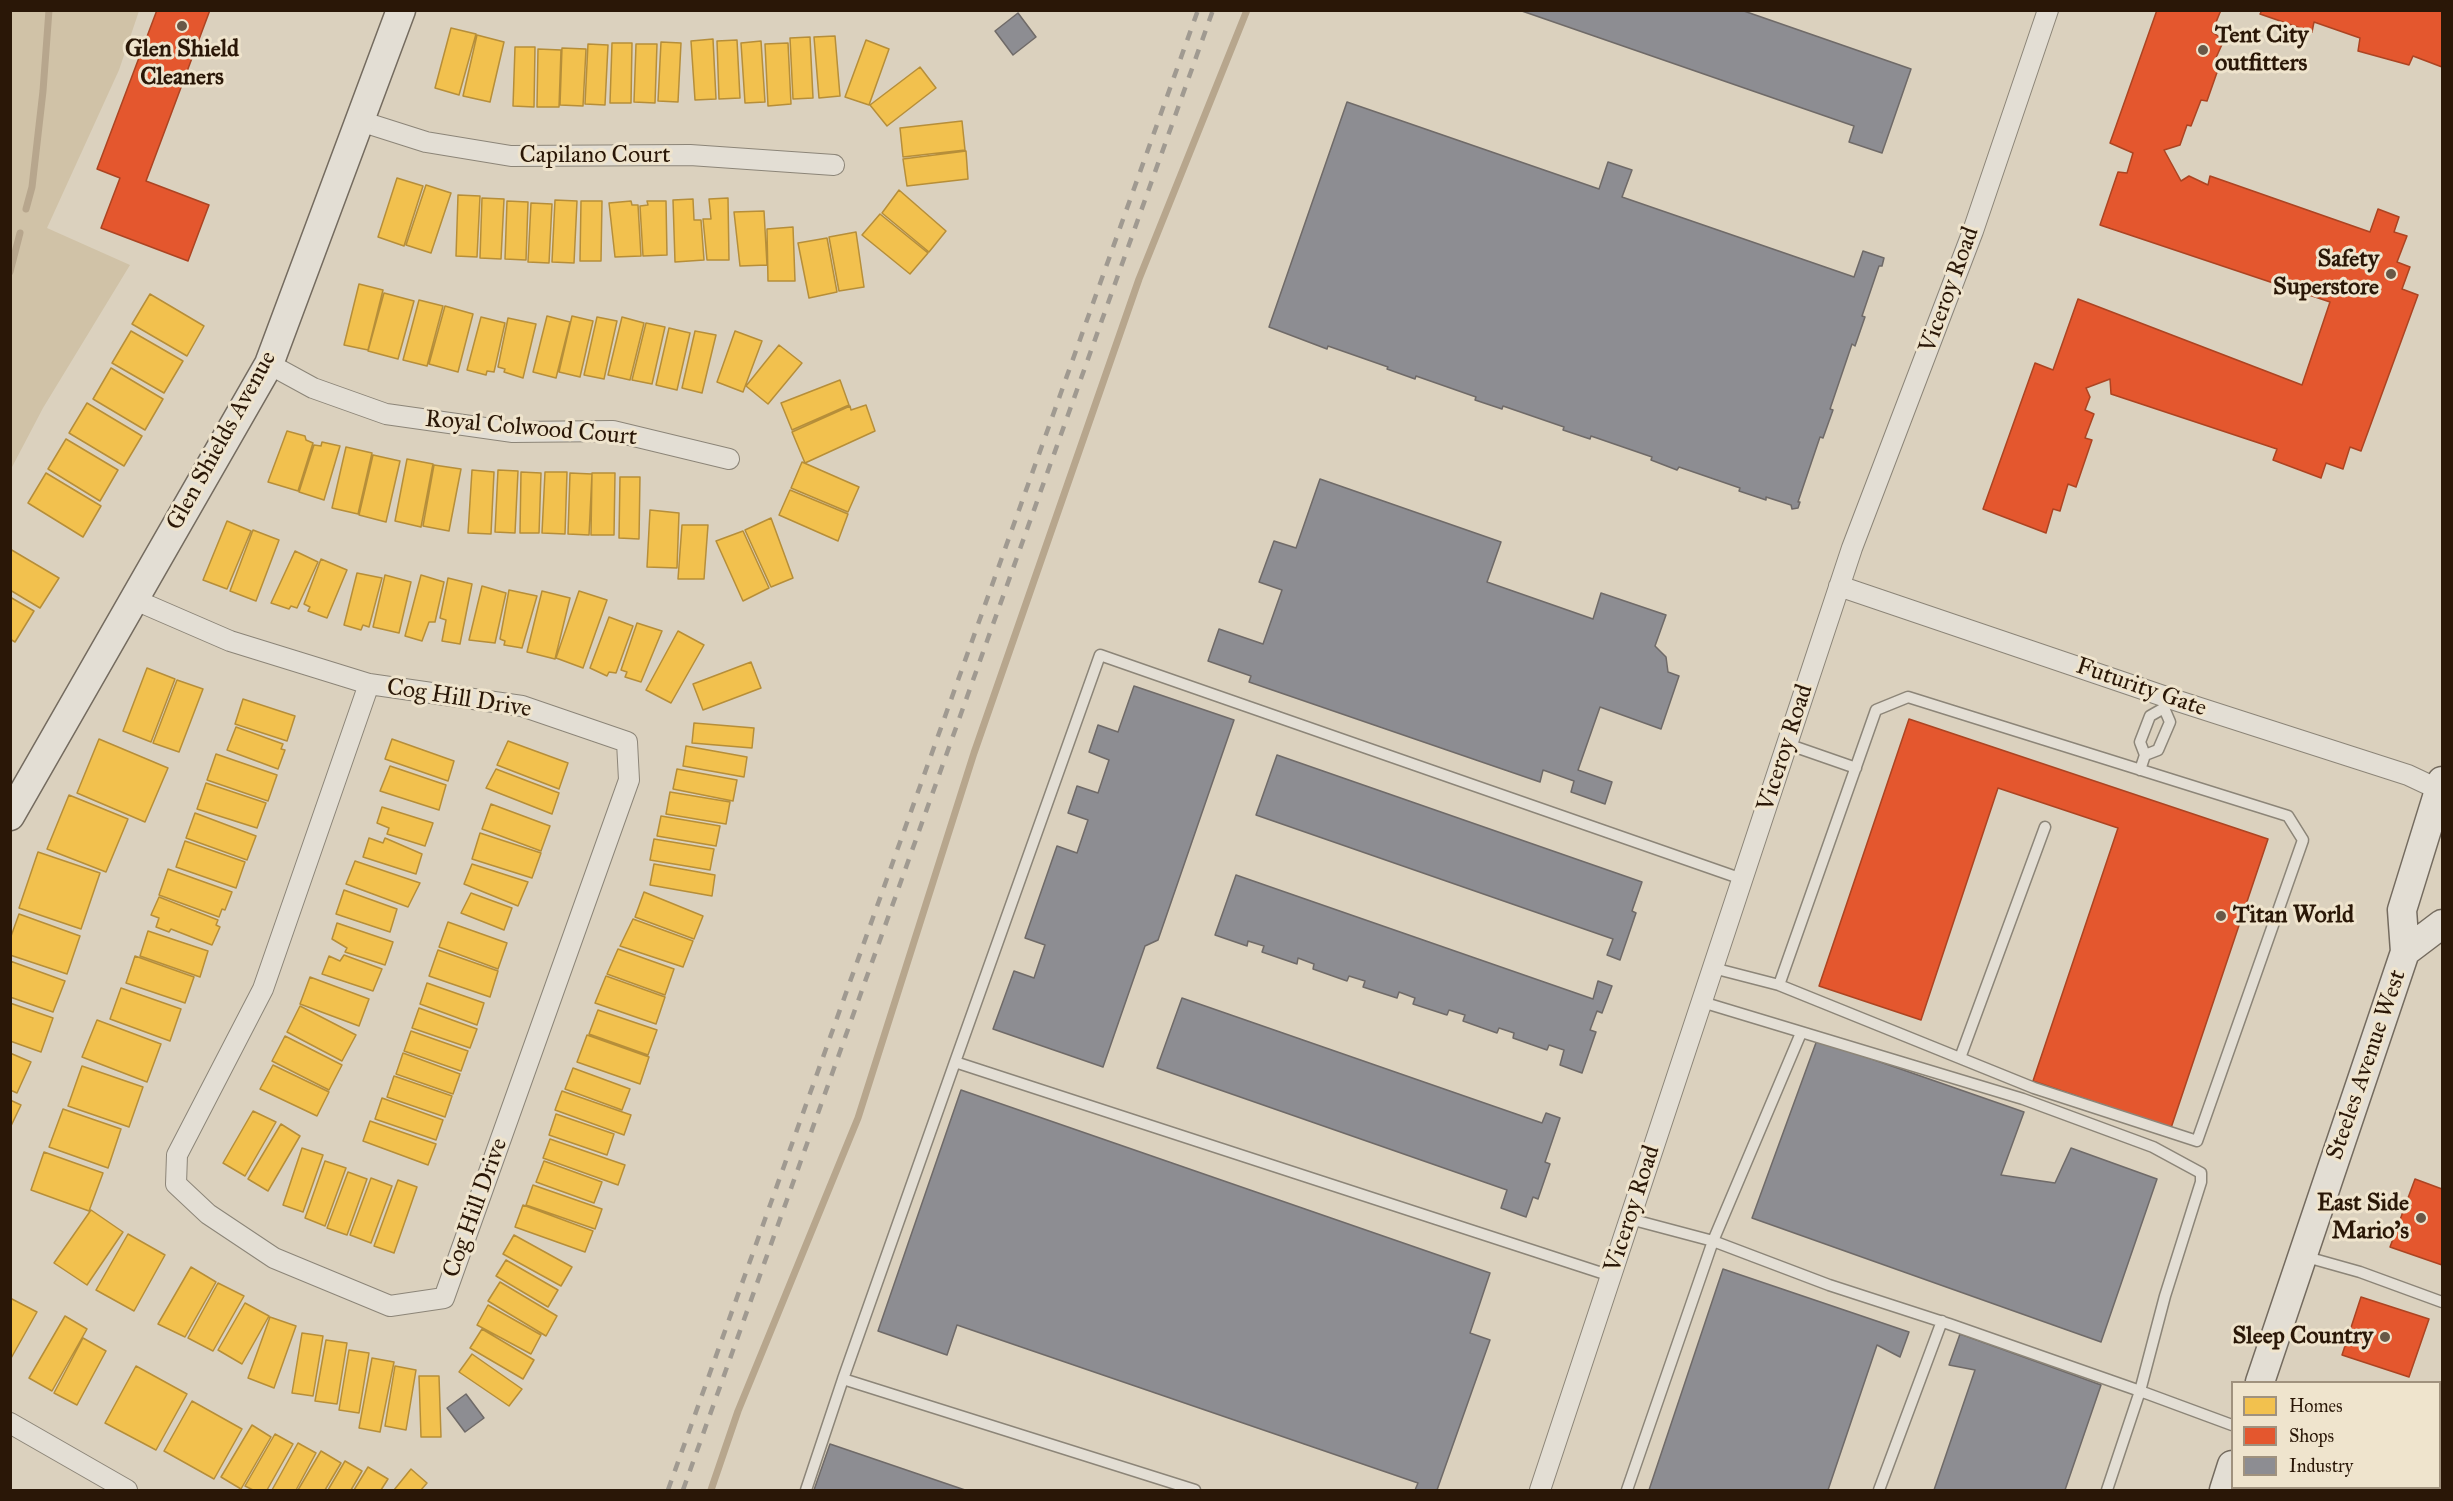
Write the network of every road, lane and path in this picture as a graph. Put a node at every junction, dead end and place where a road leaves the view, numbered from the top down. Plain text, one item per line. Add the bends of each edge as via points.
1 (401, 10) edge
2 (2048, 10) edge
3 (360, 121) junction
4 (834, 165) dead end
5 (269, 364) junction
6 (729, 459) dead end
7 (1839, 586) junction
8 (133, 598) junction
9 (369, 684) junction
10 (2166, 703) junction
11 (1787, 744) junction
12 (2145, 755) junction
13 (1856, 768) junction
14 (2140, 770) junction
15 (2441, 787) edge
16 (10, 816) edge
17 (2045, 827) dead end
18 (1742, 879) junction
19 (2442, 924) edge
20 (2405, 952) junction
21 (1713, 968) junction
22 (1779, 986) junction
23 (1702, 1002) junction
24 (1801, 1033) junction
25 (1960, 1058) junction
26 (955, 1062) junction
27 (1630, 1219) junction
28 (1713, 1240) junction
29 (2303, 1256) junction
30 (1611, 1276) junction
31 (2442, 1302) edge
32 (1942, 1321) junction
33 (843, 1379) junction
34 (2261, 1381) edge
35 (2140, 1391) junction
36 (10, 1423) edge
37 (2231, 1425) edge
38 (2231, 1468) edge
39 (127, 1491) edge
40 (806, 1491) edge
41 (1195, 1491) edge
42 (1540, 1491) edge
43 (1628, 1491) edge
44 (1880, 1491) edge
45 (2107, 1491) edge
46 (2224, 1491) edge

1 - 3 street, Glen Shields Avenue
2 - 7 street, Viceroy Road via 1973,231
3 - 4 street, Capilano Court via 426,142 511,156 690,155
3 - 5 street, Glen Shields Avenue
5 - 6 street, Royal Colwood Court via 313,388 386,414 513,432 613,431
5 - 8 street, Glen Shields Avenue
7 - 10 street, Futurity Gate
7 - 11 street, Viceroy Road
8 - 9 street, Cog Hill Drive via 230,641
8 - 16 street, Glen Shields Avenue
9 - 9 street, Cog Hill Drive via 522,706 627,742 628,780 444,1298 390,1306 274,1258 208,1214 176,1184 177,1155 263,989
10 - 12 lane via 2147,724 2140,742
10 - 12 lane via 2170,723 2158,750
10 - 15 street, Futurity Gate
11 - 13 lane
11 - 18 street, Viceroy Road
12 - 14 lane
13 - 14 lane via 1876,710 1908,697
13 - 22 lane
14 - 25 lane via 2288,816 2303,840 2197,1140 2034,1088
15 - 20 street, Steeles Avenue West via 2402,910
17 - 25 lane
18 - 21 street, Viceroy Road
18 - 26 lane via 1100,655
19 - 20 street, Steeles Avenue West
20 - 29 street, Steeles Avenue West
21 - 22 lane
21 - 23 street, Viceroy Road
22 - 25 lane
23 - 24 lane
23 - 27 street, Viceroy Road
24 - 28 lane
24 - 35 lane via 2023,1099 2153,1147 2201,1173
26 - 30 lane
26 - 33 lane
27 - 28 lane
27 - 30 street, Viceroy Road
28 - 32 lane via 1829,1285
28 - 43 lane
29 - 31 lane
29 - 34 street, Steeles Avenue West
30 - 42 street, Viceroy Road
32 - 35 lane
32 - 44 lane
33 - 40 lane
33 - 41 lane
35 - 37 lane
35 - 45 lane
36 - 39 street
38 - 46 street

